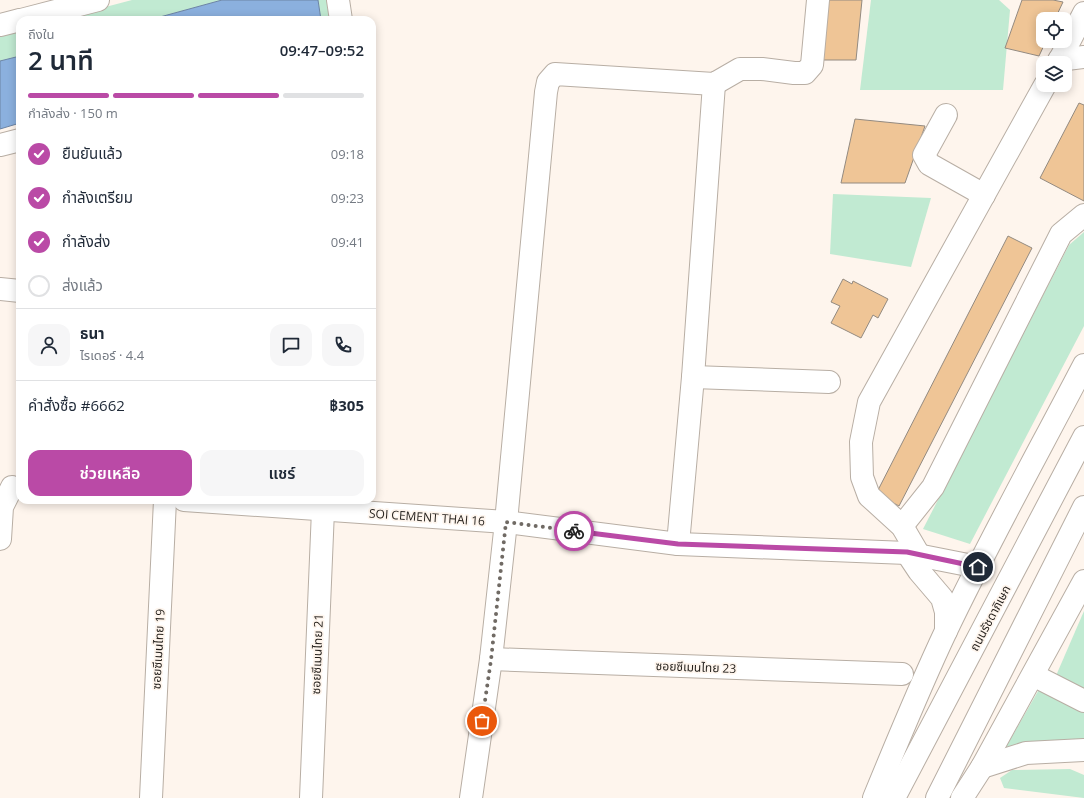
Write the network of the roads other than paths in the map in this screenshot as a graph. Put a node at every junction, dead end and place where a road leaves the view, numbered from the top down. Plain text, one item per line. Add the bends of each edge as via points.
1 (98, 0) edge
2 (338, 0) edge
3 (818, 0) edge
4 (1084, 13) edge
5 (36, 16) edge
6 (340, 16) edge
7 (16, 21) edge
8 (0, 25) edge
9 (1061, 56) edge
10 (1084, 57) edge
11 (1072, 59) edge
12 (714, 84) junction
13 (1041, 92) edge
14 (946, 116) dead end
15 (16, 141) edge
16 (0, 145) edge
17 (984, 195) junction
18 (1084, 215) edge
19 (0, 289) edge
20 (16, 290) edge
21 (1084, 365) edge
22 (693, 376) junction
23 (829, 382) dead end
24 (1084, 437) edge
25 (11, 487) edge
26 (165, 504) edge
27 (240, 504) edge
28 (1084, 507) edge
29 (323, 510) junction
30 (506, 522) junction
31 (902, 526) junction
32 (0, 539) edge
33 (678, 544) junction
34 (913, 554) junction
35 (978, 567) junction
36 (1084, 581) edge
37 (946, 631) junction
38 (491, 660) junction
39 (902, 674) dead end
40 (1033, 676) junction
41 (1084, 701) edge
42 (1084, 750) edge
43 (982, 767) junction
44 (151, 798) edge
45 (311, 798) edge
46 (471, 798) edge
47 (874, 798) edge
48 (894, 798) edge
49 (937, 798) edge
50 (962, 798) edge

1 - 5 street
2 - 6 street
3 - 12 street via 810,69 805,73 740,69
4 - 9 street
7 - 8 street
10 - 11 street
12 - 22 street
12 - 30 street via 555,74 548,82
13 - 17 street
14 - 17 street via 924,155 929,164
15 - 16 street
17 - 31 street via 869,402 861,442 862,477 869,496
18 - 31 street via 1062,234 933,487
19 - 20 street
21 - 35 street
22 - 23 street
22 - 33 street
24 - 48 street, ถนนรัชดาภิเษก
25 - 32 street via 2,507
26 - 44 street, ซอยซีเมนไทย 19
27 - 29 street, SOI CEMENT THAI 16
28 - 49 street
29 - 30 street, SOI CEMENT THAI 16
29 - 45 street, ซอยซีเมนไทย 21
30 - 33 street, SOI CEMENT THAI 16
30 - 38 street
31 - 34 street
33 - 34 street, SOI CEMENT THAI 16
34 - 35 street, SOI CEMENT THAI 16
34 - 37 street via 919,571 942,598 946,612
35 - 37 street
36 - 40 street
37 - 47 street
38 - 39 street, ซอยซีเมนไทย 23
38 - 46 street
40 - 41 street
40 - 43 street
42 - 43 street via 1026,753
43 - 50 street

